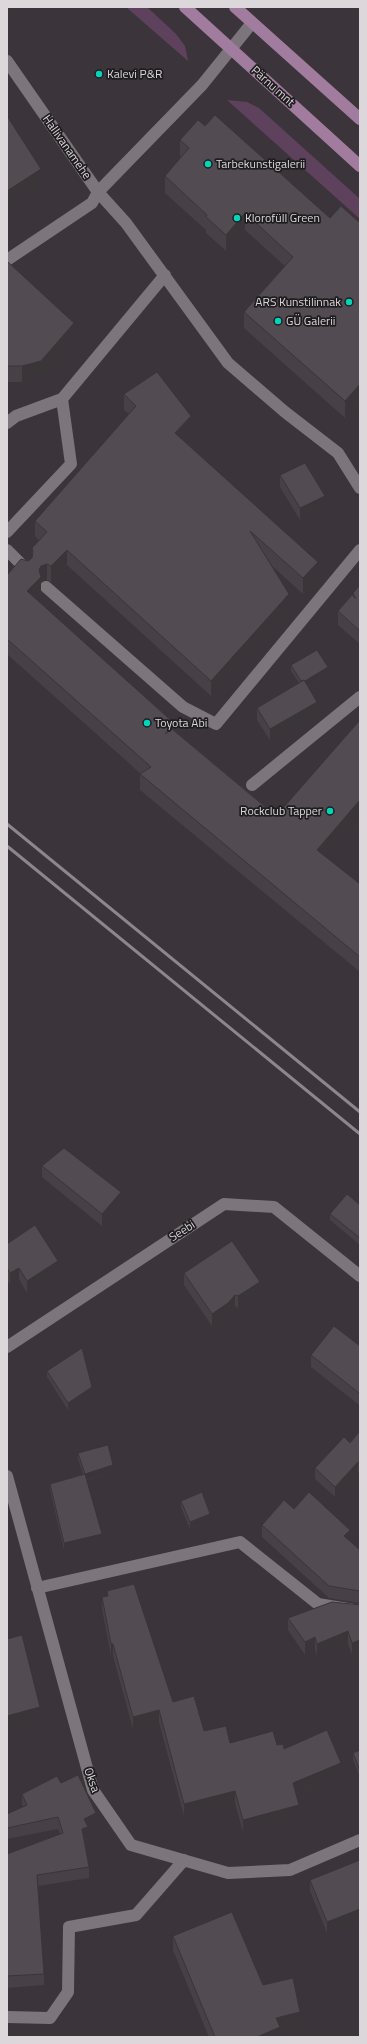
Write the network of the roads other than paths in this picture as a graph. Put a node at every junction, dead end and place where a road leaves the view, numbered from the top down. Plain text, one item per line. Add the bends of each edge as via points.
1 (185, 7) edge
2 (235, 7) edge
3 (252, 23) junction
4 (231, 48) junction
5 (7, 61) edge
6 (360, 119) edge
7 (360, 166) edge
8 (98, 192) junction
9 (7, 260) edge
10 (165, 275) junction
11 (62, 399) junction
12 (7, 423) edge
13 (360, 488) edge
14 (7, 532) edge
15 (7, 550) edge
16 (360, 550) edge
17 (26, 570) edge
18 (46, 587) dead end
19 (360, 697) edge
20 (252, 785) dead end
21 (360, 1276) edge
22 (7, 1347) edge
23 (7, 1476) edge
24 (37, 1588) junction
25 (360, 1611) edge
26 (360, 1840) edge
27 (184, 1860) junction
28 (7, 2018) edge

1 - 4 main road, Pärnu mnt
2 - 3 main road
3 - 4 street
3 - 6 main road
4 - 7 main road, Pärnu mnt
4 - 8 street via 202,85
5 - 8 street, Hallivanamehe
8 - 9 street via 92,202
8 - 10 street, Hallivanamehe
10 - 11 street
10 - 13 street, Hallivanamehe via 228,363 284,412 338,453
11 - 12 street via 16,416
11 - 14 street via 71,464
15 - 17 street
16 - 18 street via 216,724 183,707
19 - 20 street
21 - 22 street, Seebi via 274,1207 224,1204
23 - 24 street, Oksa
24 - 25 street via 240,1542 318,1604
24 - 27 street, Oksa via 93,1790 131,1845
26 - 27 street, Oksa via 290,1870 228,1874
27 - 28 street via 136,1915 69,1927 68,1992 50,2018

